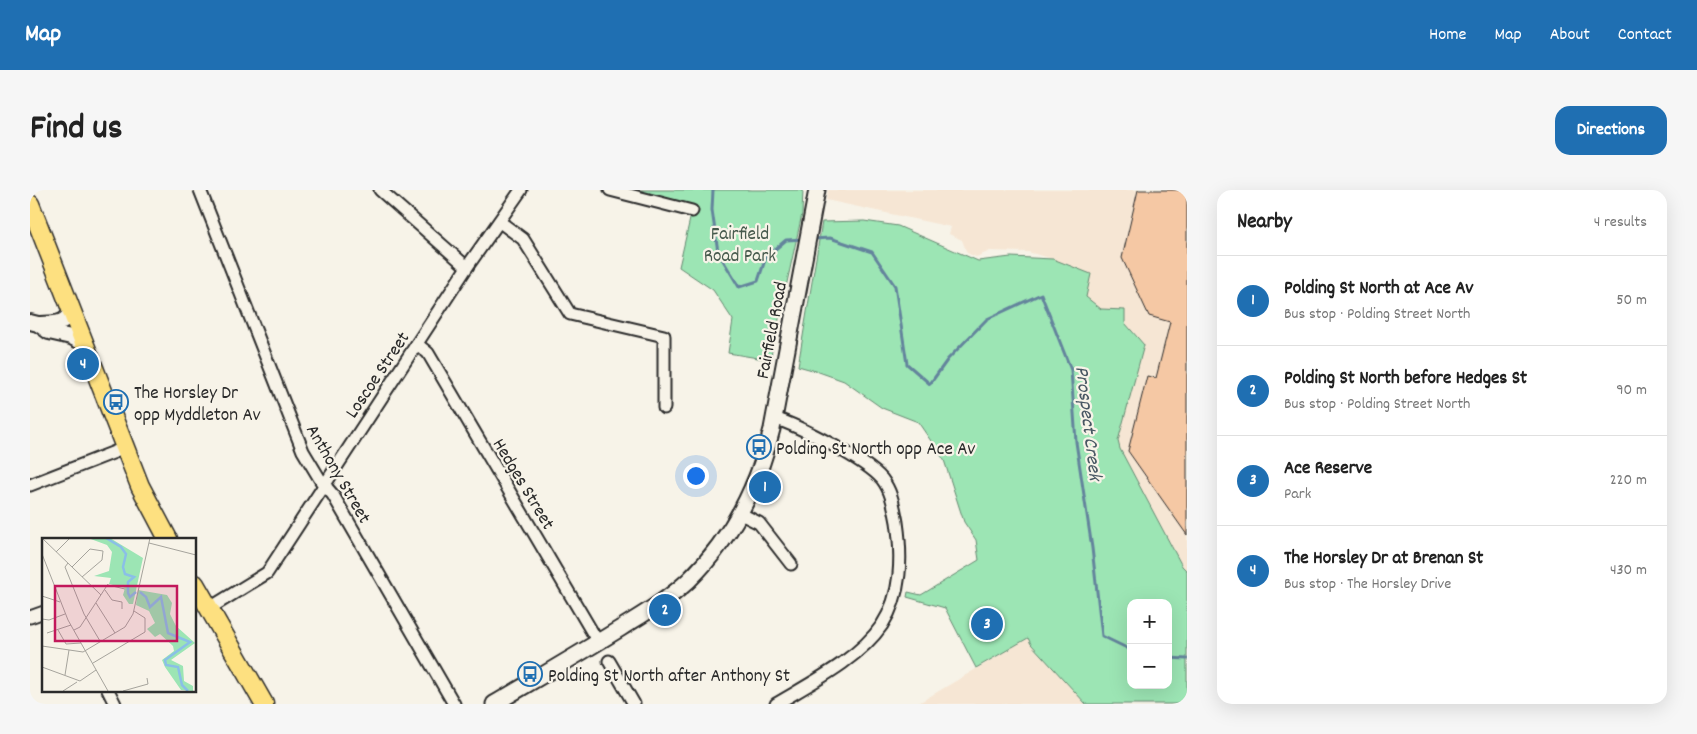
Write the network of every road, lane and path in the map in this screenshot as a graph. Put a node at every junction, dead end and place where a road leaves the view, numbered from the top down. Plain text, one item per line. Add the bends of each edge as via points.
1 (200, 190) edge
2 (380, 190) edge
3 (521, 190) edge
4 (610, 190) edge
5 (817, 190) edge
6 (30, 204) edge
7 (692, 211) dead end
8 (500, 222) junction
9 (467, 267) junction
10 (71, 307) junction
11 (34, 323) edge
12 (85, 344) junction
13 (417, 344) junction
14 (664, 408) dead end
15 (774, 418) junction
16 (125, 448) junction
17 (324, 484) junction
18 (30, 485) edge
19 (739, 513) junction
20 (167, 538) edge
21 (792, 564) dead end
22 (196, 586) edge
23 (210, 608) junction
24 (42, 613) edge
25 (30, 617) edge
26 (598, 642) junction
27 (609, 661) dead end
28 (109, 692) edge
29 (115, 704) edge
30 (264, 704) edge
31 (454, 704) edge
32 (494, 704) edge
33 (634, 704) edge
34 (776, 704) edge

1 - 17 street, Anthony Street via 303,451
2 - 9 street
3 - 8 street, Loscoe Street
4 - 7 street
5 - 15 main road, Fairfield Road
6 - 10 main road
8 - 9 street, Loscoe Street
8 - 14 street via 523,240 570,314 664,336
9 - 13 street, Loscoe Street
10 - 11 street via 62,322
10 - 12 main road
11 - 12 street via 49,332
12 - 16 main road
13 - 17 street, Loscoe Street
13 - 26 street, Hedges Street via 428,353
15 - 19 main road, Fairfield Road via 754,485
15 - 34 street via 802,429 855,458 882,480 893,500 900,563 894,598 875,634 856,653
16 - 18 street
16 - 20 main road via 144,495
17 - 23 street, Loscoe Street via 267,573
17 - 31 street, Anthony Street
19 - 21 street via 759,523
19 - 26 main road, Fairfield Road via 718,547 690,579 662,603
22 - 23 main road
23 - 30 main road
24 - 25 street
26 - 32 main road, Fairfield Road
27 - 33 street
28 - 29 street

